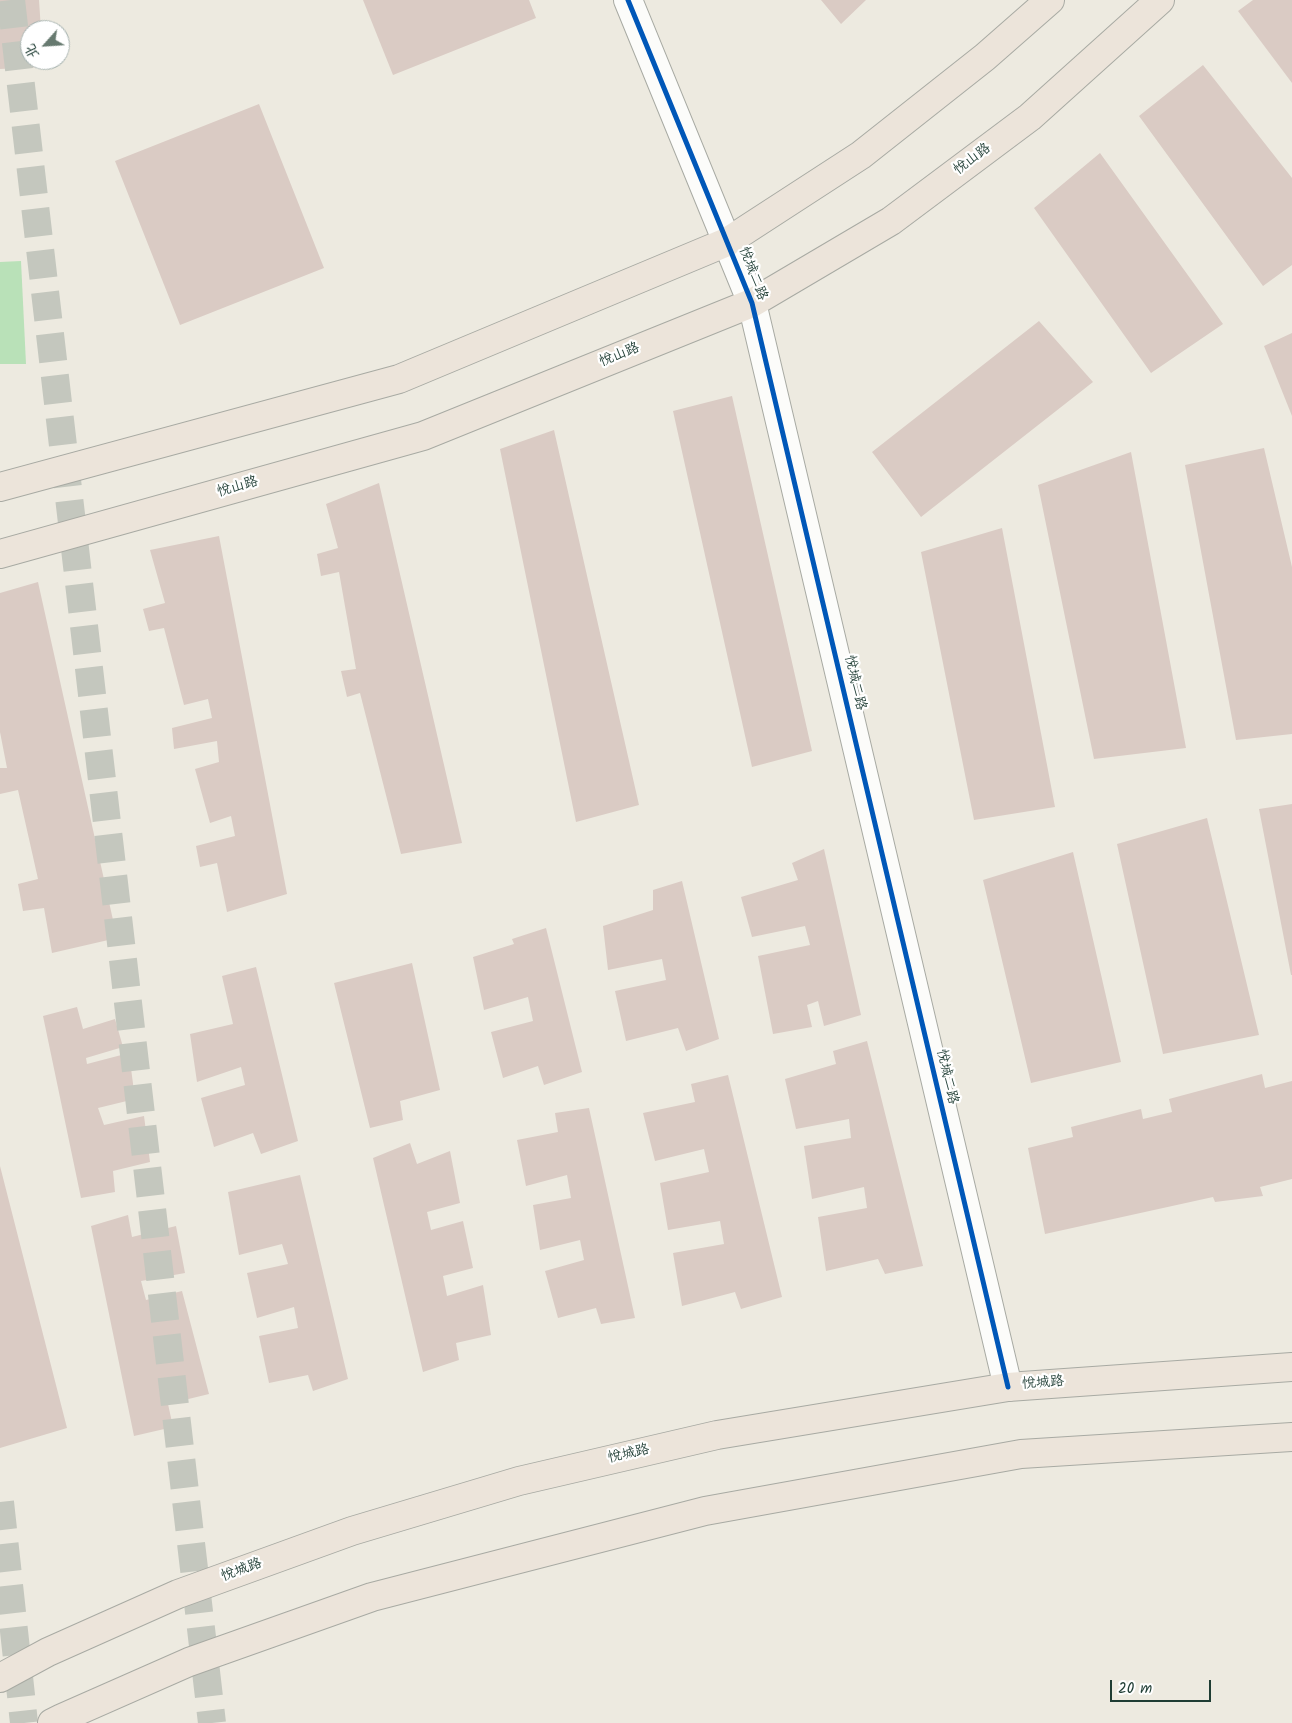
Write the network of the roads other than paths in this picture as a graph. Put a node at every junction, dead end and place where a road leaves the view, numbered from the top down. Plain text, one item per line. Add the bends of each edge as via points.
1 (628, 0) edge
2 (1050, 0) edge
3 (1160, 0) edge
4 (728, 242) junction
5 (752, 303) junction
6 (0, 487) edge
7 (0, 554) edge
8 (1292, 1367) edge
9 (1008, 1387) junction
10 (1292, 1436) edge
11 (0, 1678) edge
12 (52, 1723) edge

1 - 4 street, 悦城二路
2 - 4 main road via 985,57 861,154
3 - 5 main road, 悦山路 via 1030,118 891,221
4 - 5 street, 悦城二路
4 - 6 main road via 399,379
5 - 7 main road, 悦山路 via 423,436
5 - 9 street, 悦城二路
8 - 9 main road, 悦城路
9 - 11 main road, 悦城路 via 717,1435 519,1481 352,1531 178,1594 48,1652
10 - 12 main road via 1021,1454 705,1511 372,1597 189,1662

